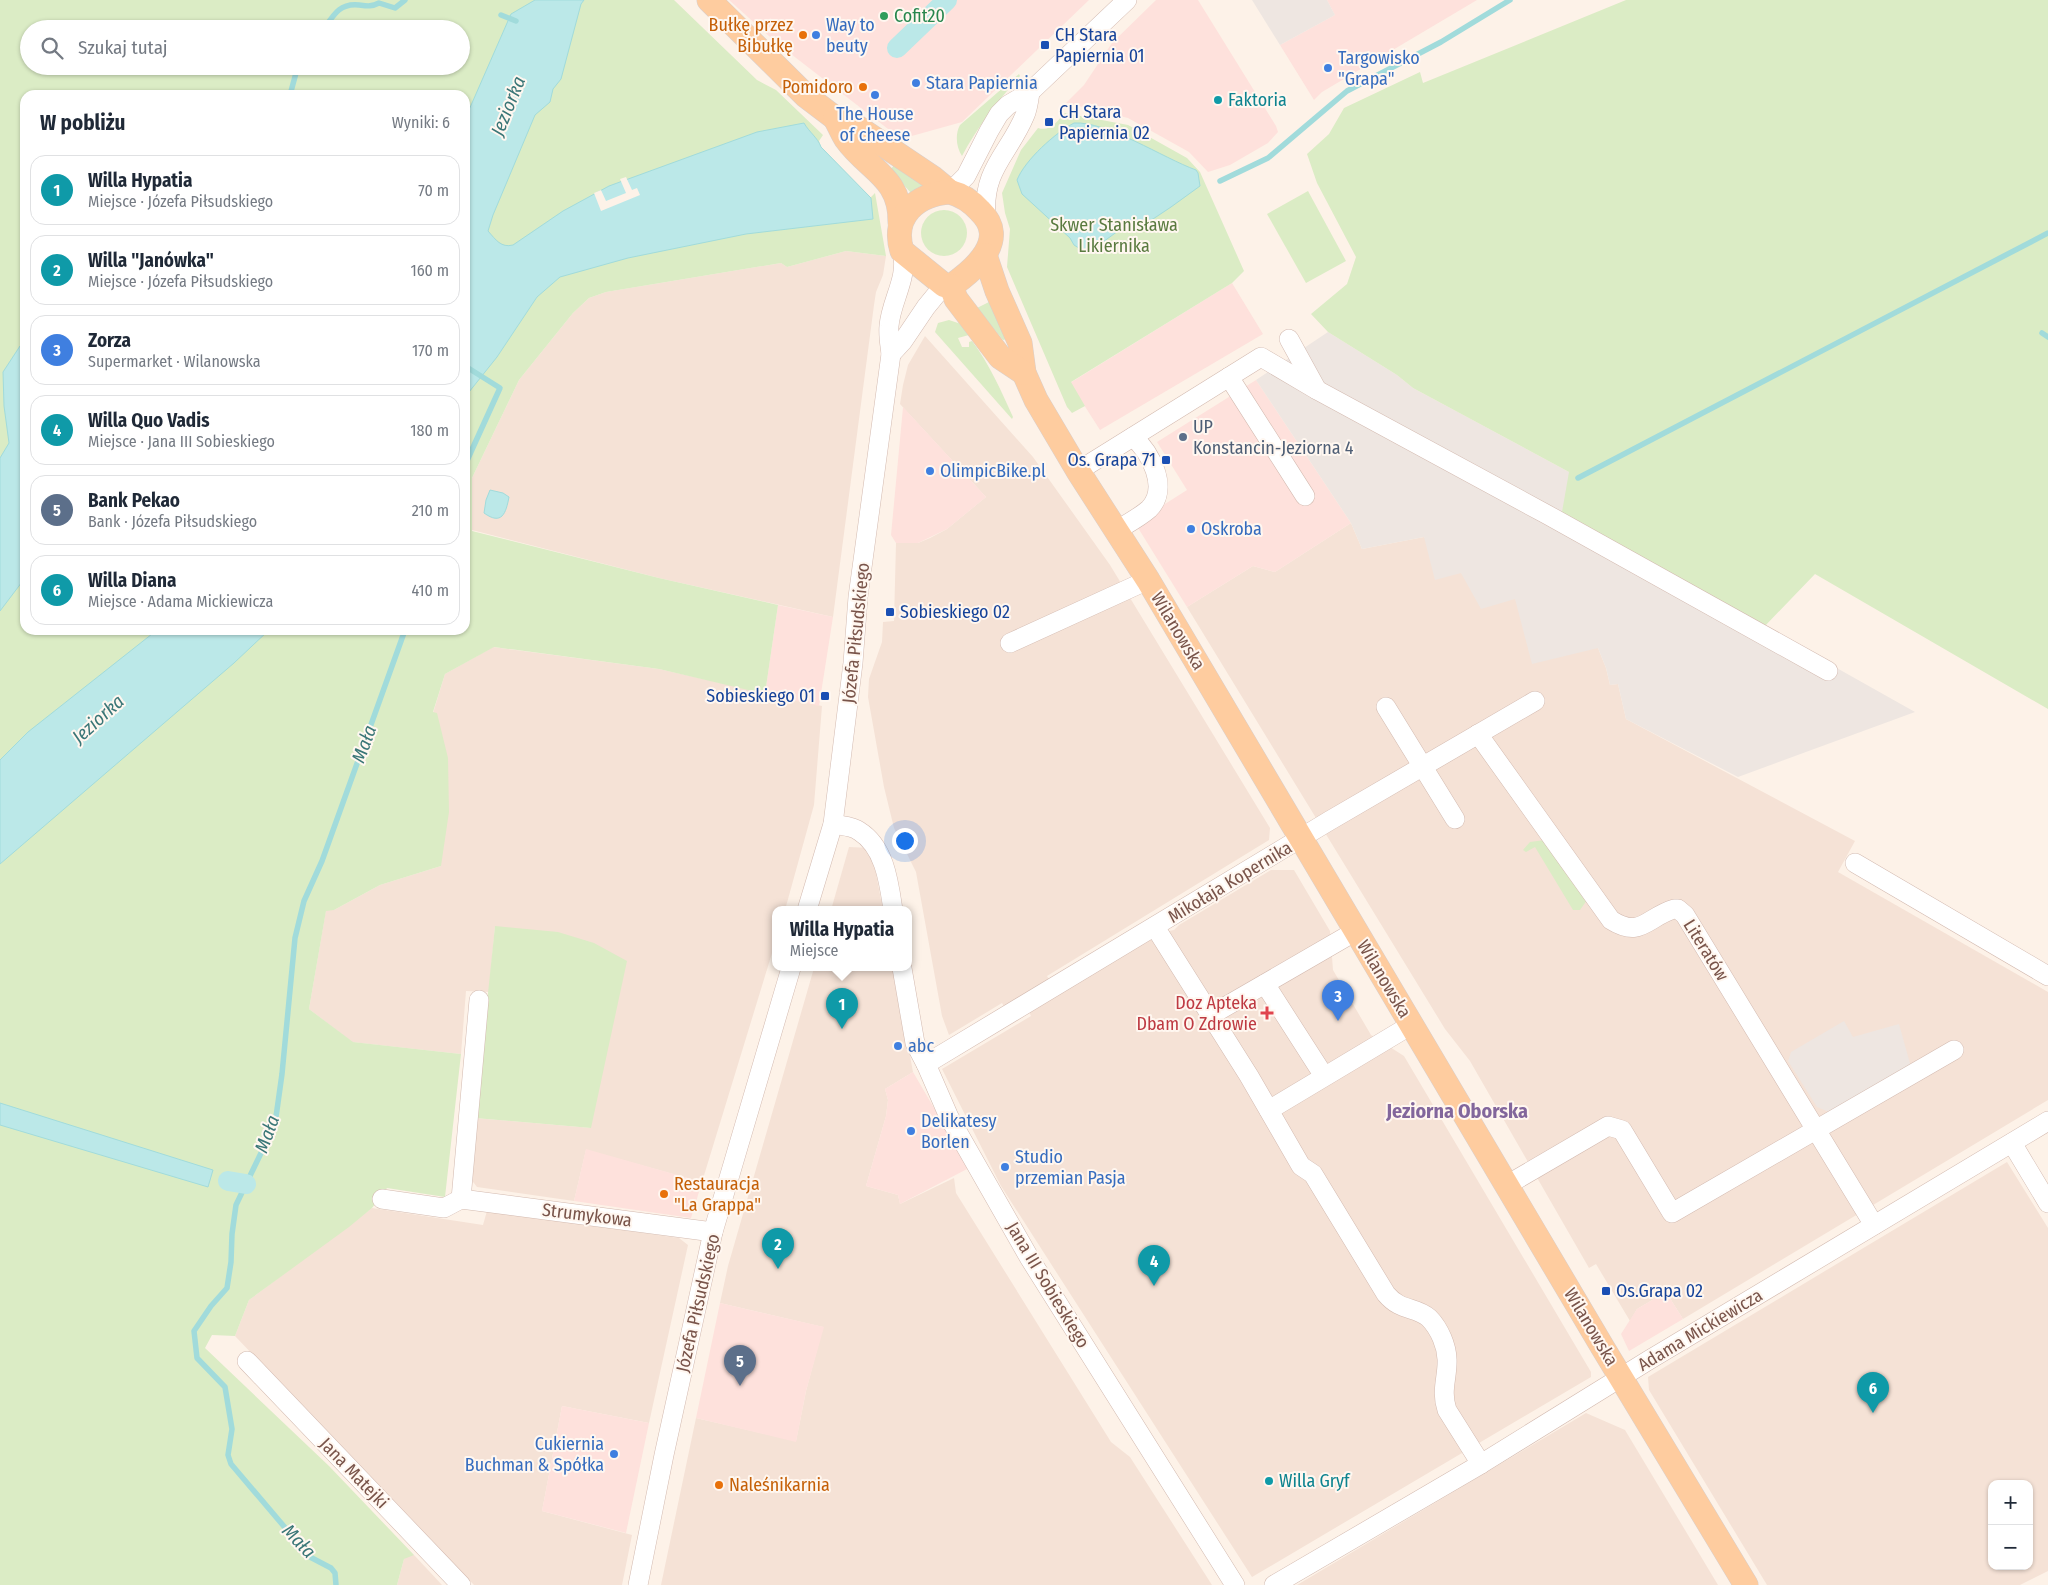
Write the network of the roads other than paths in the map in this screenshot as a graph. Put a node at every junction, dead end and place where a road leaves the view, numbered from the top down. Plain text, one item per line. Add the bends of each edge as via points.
1 (709, 0) edge
2 (1127, 0) edge
3 (1030, 92) junction
4 (835, 118) junction
5 (942, 185) junction
6 (986, 217) junction
7 (900, 222) junction
8 (902, 251) junction
9 (985, 255) junction
10 (948, 286) junction
11 (1289, 339) dead end
12 (891, 354) junction
13 (1024, 373) junction
14 (1230, 377) junction
15 (1317, 390) junction
16 (1133, 437) junction
17 (1078, 472) junction
18 (1305, 496) dead end
19 (1117, 530) junction
20 (1148, 580) junction
21 (1010, 642) dead end
22 (1828, 671) dead end
23 (1535, 701) dead end
24 (1386, 707) dead end
25 (1478, 734) junction
26 (1421, 767) junction
27 (1454, 819) dead end
28 (833, 824) junction
29 (1301, 839) junction
30 (1854, 863) dead end
31 (809, 906) edge
32 (892, 906) edge
33 (1154, 927) junction
34 (1356, 931) junction
35 (790, 971) edge
36 (903, 971) edge
37 (2048, 976) edge
38 (1265, 984) junction
39 (479, 1000) dead end
40 (1211, 1015) junction
41 (1411, 1025) junction
42 (1954, 1050) dead end
43 (926, 1064) junction
44 (1324, 1076) junction
45 (1269, 1110) junction
46 (2048, 1121) edge
47 (1816, 1129) junction
48 (2012, 1143) junction
49 (1507, 1186) junction
50 (382, 1199) dead end
51 (461, 1199) junction
52 (2048, 1203) edge
53 (1874, 1225) junction
54 (713, 1232) junction
55 (247, 1360) dead end
56 (1621, 1378) junction
57 (1481, 1464) junction
58 (461, 1585) edge
59 (638, 1585) edge
60 (1236, 1585) edge
61 (1274, 1585) edge
62 (1746, 1585) edge

1 - 4 main road via 786,76
2 - 3 street
3 - 5 street via 999,114 966,176
3 - 6 street via 1026,114 989,180
4 - 5 main road via 857,126
4 - 7 main road via 847,140 890,186 899,202
5 - 6 main road via 966,198
5 - 7 main road via 938,193 921,199
6 - 9 main road via 990,242
7 - 8 main road
8 - 10 main road
8 - 12 street, Józefa Piłsudskiego via 904,275 889,325
9 - 10 main road via 972,271
9 - 13 main road, Wilanowska via 1020,343
10 - 12 street via 926,307
10 - 13 main road via 1000,357
11 - 15 street
12 - 28 street, Józefa Piłsudskiego via 858,598
13 - 17 main road, Wilanowska via 1040,408
14 - 15 street via 1261,357
14 - 16 street
14 - 18 street
15 - 22 street
16 - 17 street
16 - 19 street via 1149,454 1158,488 1150,508
17 - 19 main road, Wilanowska
19 - 20 main road, Wilanowska
20 - 21 street
20 - 29 main road, Wilanowska
23 - 25 street, Mikołaja Kopernika
24 - 26 street
25 - 26 street, Mikołaja Kopernika
25 - 47 street, Literatów via 1611,920 1629,929 1674,909 1685,915
26 - 27 street
26 - 29 street, Mikołaja Kopernika
28 - 31 street, Józefa Piłsudskiego
28 - 32 street via 858,830 874,844 887,875
29 - 33 street, Mikołaja Kopernika
29 - 34 main road, Wilanowska
30 - 37 street
33 - 40 street
33 - 43 street, Mikołaja Kopernika
34 - 38 street
34 - 41 main road, Wilanowska
35 - 54 street, Józefa Piłsudskiego
36 - 43 street, Jana III Sobieskiego via 915,1043
38 - 40 street
38 - 44 street
39 - 51 street
40 - 45 street
41 - 44 street
41 - 49 main road, Wilanowska
42 - 47 street
43 - 60 street, Jana III Sobieskiego via 949,1117 1030,1259
44 - 45 street
45 - 57 street via 1301,1166 1313,1174 1386,1294 1393,1302 1429,1318 1437,1329 1448,1361 1444,1401
46 - 48 street, Adama Mickiewicza
47 - 49 street via 1672,1213 1622,1130 1608,1126
47 - 53 street, Literatów
48 - 52 street
48 - 53 street, Adama Mickiewicza
49 - 56 main road, Wilanowska
50 - 51 street, Strumykowa via 444,1208
51 - 54 street, Strumykowa
53 - 56 street, Adama Mickiewicza
54 - 59 street, Józefa Piłsudskiego
55 - 58 street, Jana Matejki
56 - 57 street, Adama Mickiewicza
56 - 62 main road, Wilanowska
57 - 61 street, Adama Mickiewicza

